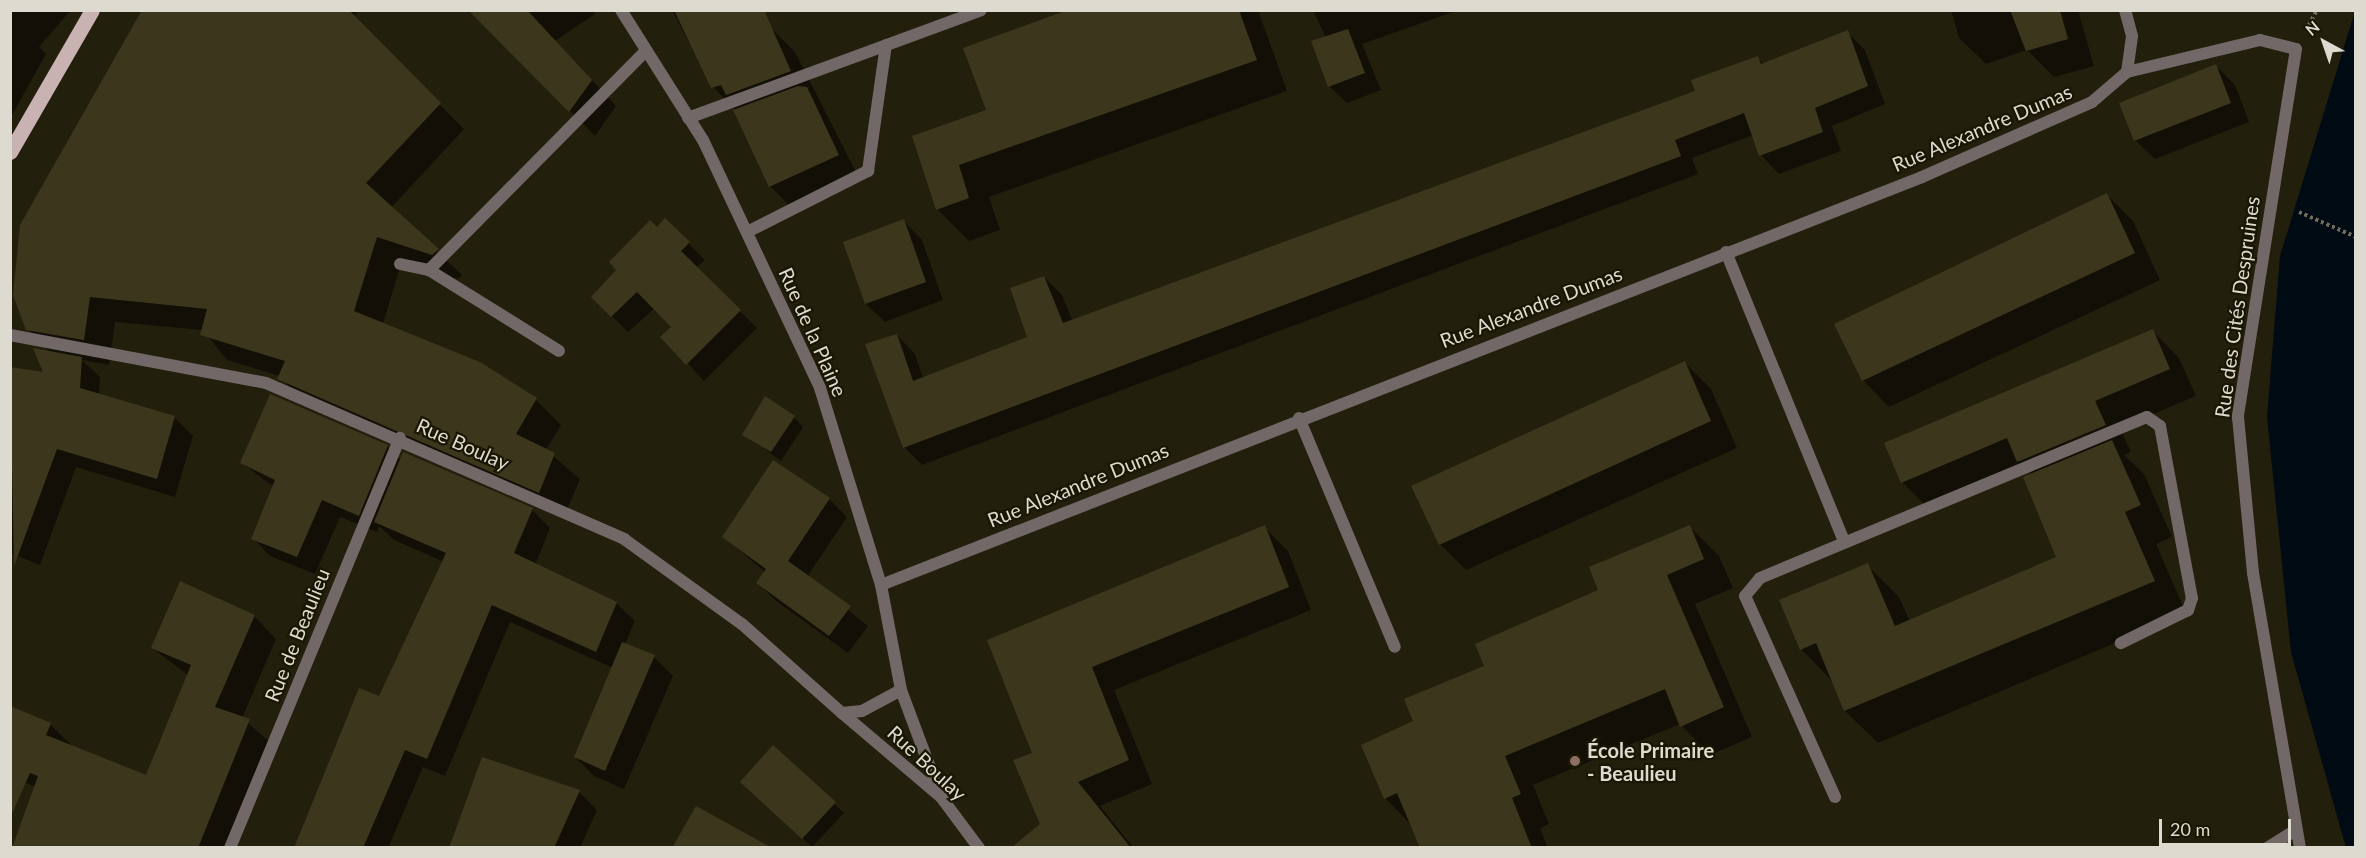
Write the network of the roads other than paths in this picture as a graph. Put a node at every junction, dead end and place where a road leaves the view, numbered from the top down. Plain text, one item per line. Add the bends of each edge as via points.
1 (92, 10) edge
2 (621, 10) edge
3 (981, 10) edge
4 (2125, 10) edge
5 (886, 45) junction
6 (646, 51) junction
7 (2127, 72) junction
8 (688, 118) junction
9 (10, 152) edge
10 (747, 232) junction
11 (1726, 252) junction
12 (400, 264) dead end
13 (429, 270) junction
14 (10, 335) edge
15 (559, 351) dead end
16 (1299, 418) junction
17 (400, 438) junction
18 (1844, 541) junction
19 (881, 585) junction
20 (2121, 643) dead end
21 (1395, 647) dead end
22 (902, 690) junction
23 (842, 713) junction
24 (941, 797) junction
25 (1835, 797) dead end
26 (2296, 830) junction
27 (230, 848) edge
28 (979, 848) edge
29 (2267, 848) edge
30 (2300, 848) edge

1 - 9 main road
2 - 6 street, Rue de la Plaine
3 - 5 street
4 - 7 street via 2132,36
5 - 8 street
5 - 10 street via 868,171
6 - 8 street, Rue de la Plaine
6 - 13 street
7 - 11 street, Rue Alexandre Dumas via 2092,102 1922,177
7 - 26 street, Rue des Cités Despruines via 2260,40 2296,49 2238,417 2253,573
8 - 10 street, Rue de la Plaine
10 - 19 street, Rue de la Plaine via 820,388
11 - 16 street, Rue Alexandre Dumas
11 - 18 street
12 - 13 street
13 - 15 street
14 - 17 street, Rue Boulay via 266,383
16 - 19 street, Rue Alexandre Dumas
16 - 21 street
17 - 23 street, Rue Boulay via 624,539 742,624
17 - 27 street, Rue de Beaulieu
18 - 20 street via 2147,417 2160,426 2192,598 2188,610
18 - 25 street via 1760,578 1745,596
19 - 22 street, Rue de la Plaine
22 - 23 street, Rue Boulay via 862,711
22 - 24 street, Rue de la Plaine
23 - 24 street, Rue Boulay
24 - 28 street, Rue Boulay
26 - 29 street
26 - 30 street, Rue des Cités Despruines

